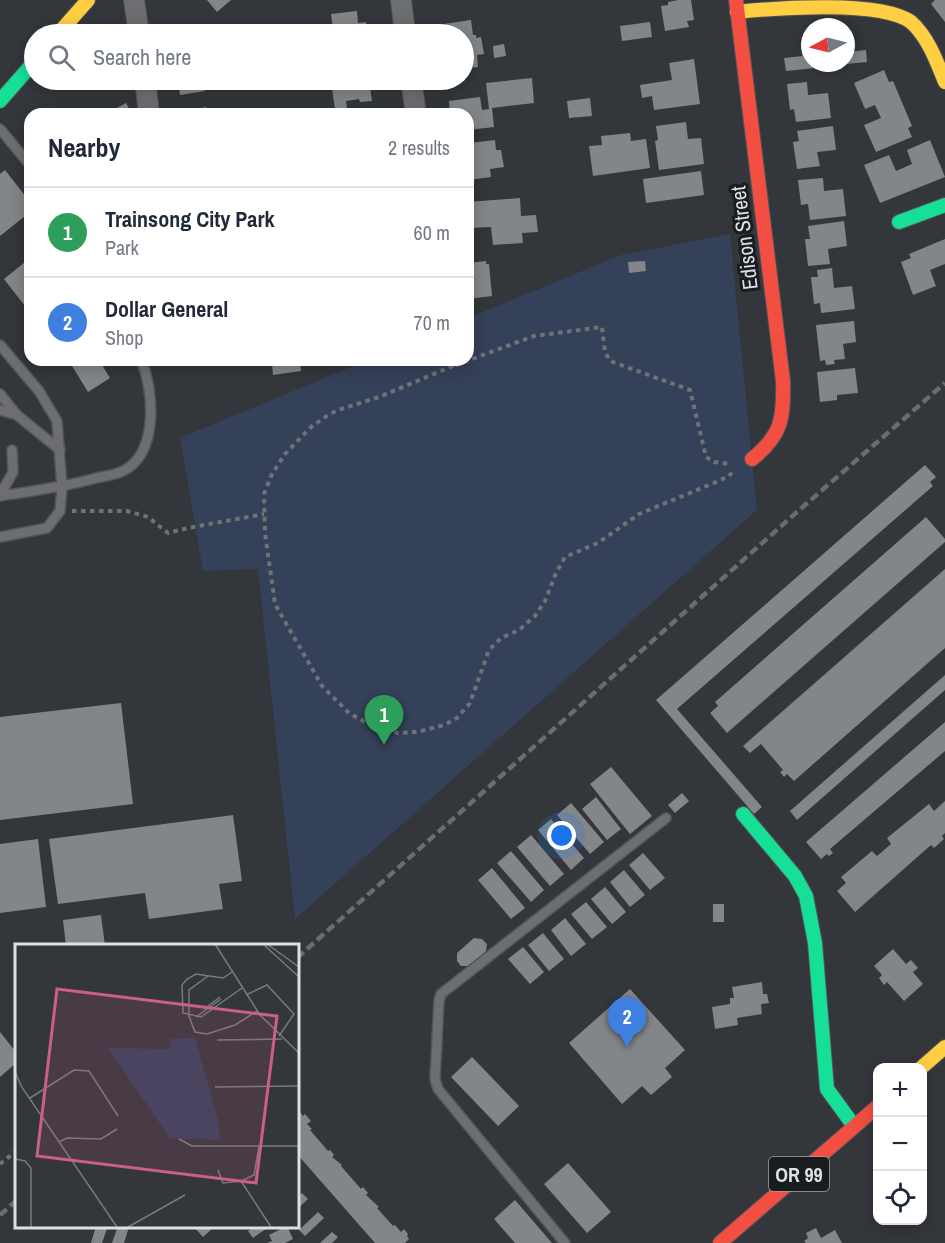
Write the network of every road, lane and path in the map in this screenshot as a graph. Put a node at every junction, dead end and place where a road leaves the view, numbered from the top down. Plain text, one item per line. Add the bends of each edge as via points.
1 (88, 0) edge
2 (134, 0) edge
3 (401, 0) edge
4 (737, 6) edge
5 (67, 24) edge
6 (138, 24) edge
7 (404, 24) edge
8 (24, 73) edge
9 (945, 82) edge
10 (146, 90) edge
11 (412, 90) edge
12 (0, 101) edge
13 (148, 108) edge
14 (415, 108) edge
15 (0, 129) edge
16 (24, 158) edge
17 (945, 205) edge
18 (899, 222) dead end
19 (0, 345) edge
20 (474, 358) edge
21 (143, 366) edge
22 (453, 366) edge
23 (0, 394) edge
24 (0, 410) edge
25 (17, 415) junction
26 (12, 450) dead end
27 (60, 450) junction
28 (752, 459) dead end
29 (62, 488) junction
30 (0, 495) edge
31 (60, 511) junction
32 (264, 514) junction
33 (0, 537) edge
34 (742, 814) dead end
35 (666, 818) dead end
36 (945, 1047) edge
37 (927, 1063) edge
38 (873, 1110) edge
39 (854, 1126) junction
40 (15, 1152) edge
41 (0, 1164) edge
42 (564, 1243) edge
43 (720, 1243) edge

1 - 5 street
2 - 6 street
3 - 7 street
4 - 9 street via 842,8 904,17 927,43
4 - 28 street, Edison Street via 784,408 775,439
8 - 12 street
10 - 13 street
11 - 14 street
15 - 16 lane
17 - 18 street
19 - 27 lane via 39,391 57,421
20 - 32 path via 534,336 602,327 610,361 690,390 706,457 736,465 729,476 639,514 598,543 565,557 536,616 489,650 465,711 444,725 417,732 386,731 359,720 322,686 275,604
21 - 29 lane via 151,399 150,425 145,445 134,463 123,471
22 - 32 path via 338,410 311,427 272,474 264,494
23 - 25 lane
24 - 25 lane
25 - 27 lane
26 - 30 lane via 13,472
27 - 29 lane
29 - 30 lane
29 - 31 lane
31 - 32 path via 127,511 148,517 168,533
31 - 33 lane via 47,528
34 - 39 street via 795,876 806,896 815,943 827,1089
35 - 42 lane via 441,994 439,1001 435,1078 438,1089
36 - 37 street
38 - 39 street, OR 99
39 - 43 street, OR 99
40 - 41 path

